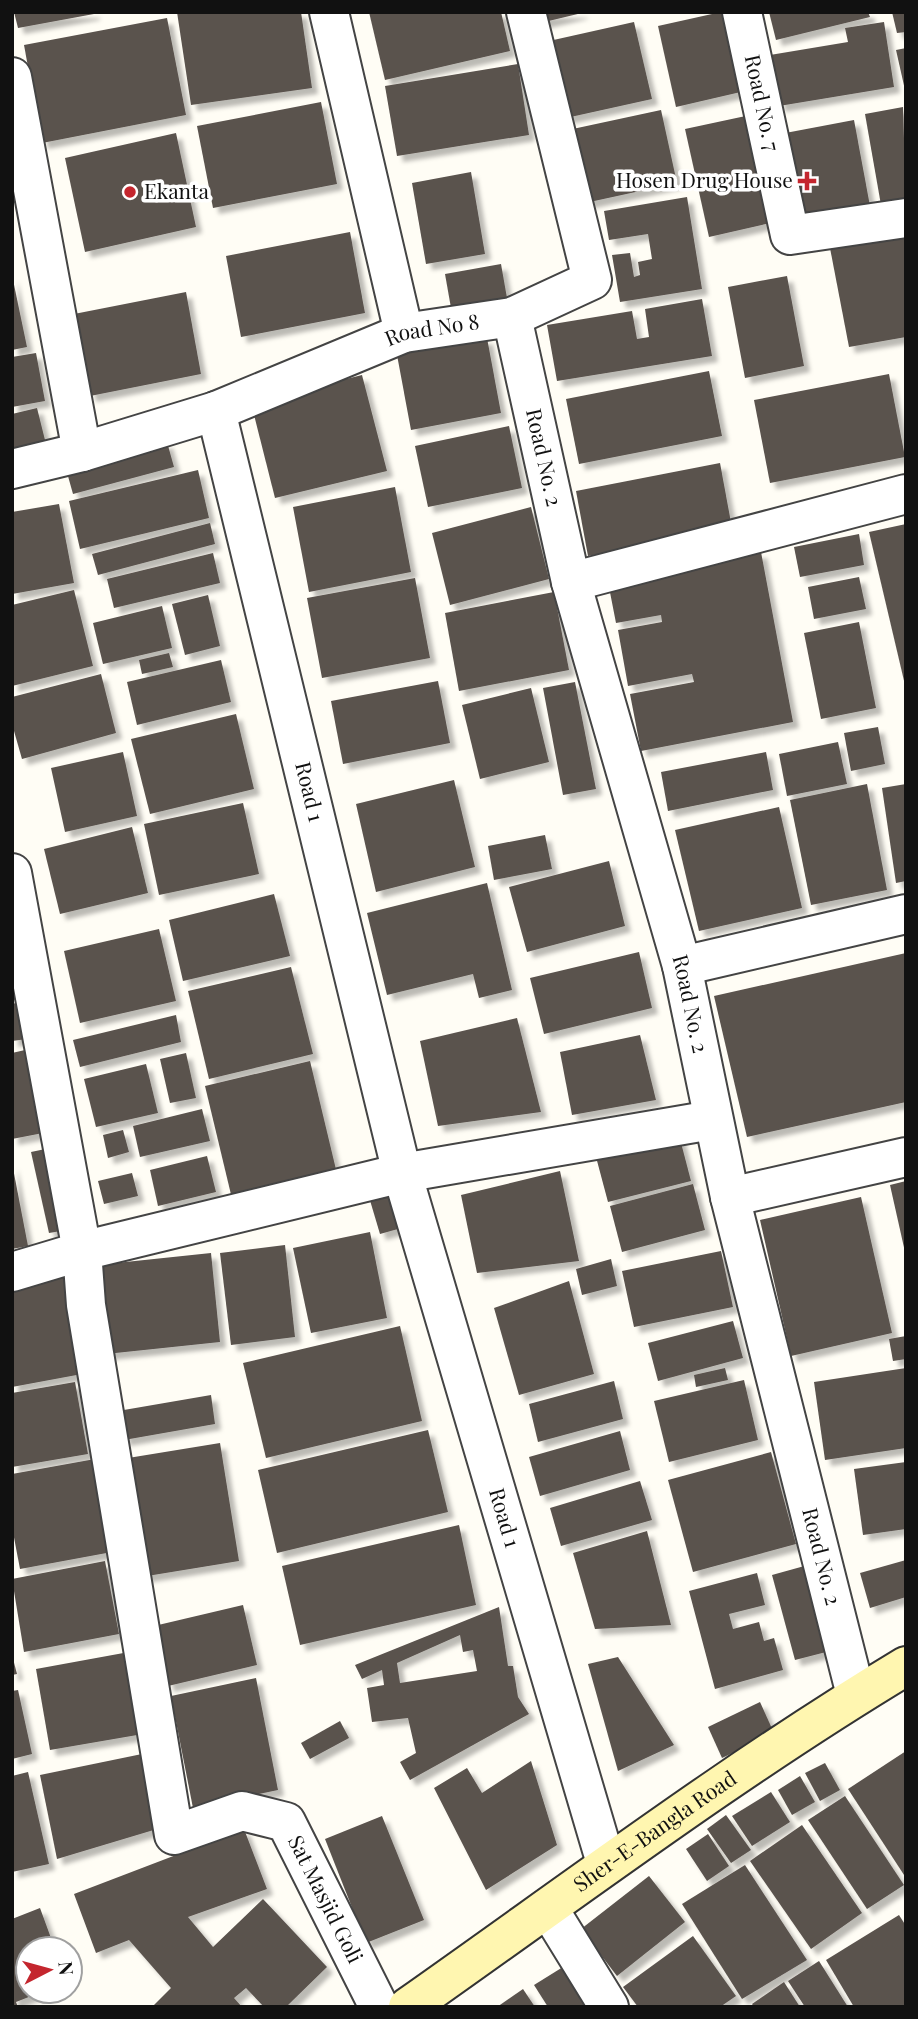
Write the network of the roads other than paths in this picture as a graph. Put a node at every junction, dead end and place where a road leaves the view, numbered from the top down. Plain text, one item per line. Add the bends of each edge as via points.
1 (329, 12) edge
2 (526, 12) edge
3 (742, 12) edge
4 (12, 77) edge
5 (906, 218) edge
6 (512, 317) junction
7 (404, 333) junction
8 (216, 411) junction
9 (82, 452) junction
10 (12, 469) edge
11 (906, 494) edge
12 (571, 582) junction
13 (12, 873) edge
14 (906, 914) edge
15 (682, 966) junction
16 (712, 1120) junction
17 (906, 1157) edge
18 (402, 1173) junction
19 (730, 1197) junction
20 (82, 1251) junction
21 (12, 1272) edge
22 (906, 1666) edge
23 (856, 1695) junction
24 (606, 1863) junction
25 (548, 1908) junction
26 (379, 2007) edge
27 (408, 2007) edge
28 (609, 2007) edge

1 - 7 street
2 - 6 street, Road No 8 via 592,279
3 - 5 street, Road No. 7 via 790,234
4 - 9 street
6 - 7 street, Road No 8
6 - 12 street, Road No. 2
7 - 8 street, Road No 8
8 - 9 street, Road No 8
8 - 18 street, Road 1
9 - 10 street, Road No 8
11 - 12 street
12 - 15 street, Road No. 2
13 - 20 street
14 - 15 street
15 - 16 street, Road No. 2
16 - 18 street
16 - 19 street, Road No. 2
17 - 19 street
18 - 20 street
18 - 24 street, Road 1
19 - 23 street, Road No. 2
20 - 21 street
20 - 26 street, Sat Masjid Goli via 86,1305 174,1835 242,1811 286,1822
22 - 23 street, Sher-E-Bangla Road
23 - 24 street, Sher-E-Bangla Road
24 - 25 street, Sher-E-Bangla Road
25 - 27 street, Sher-E-Bangla Road
25 - 28 street

